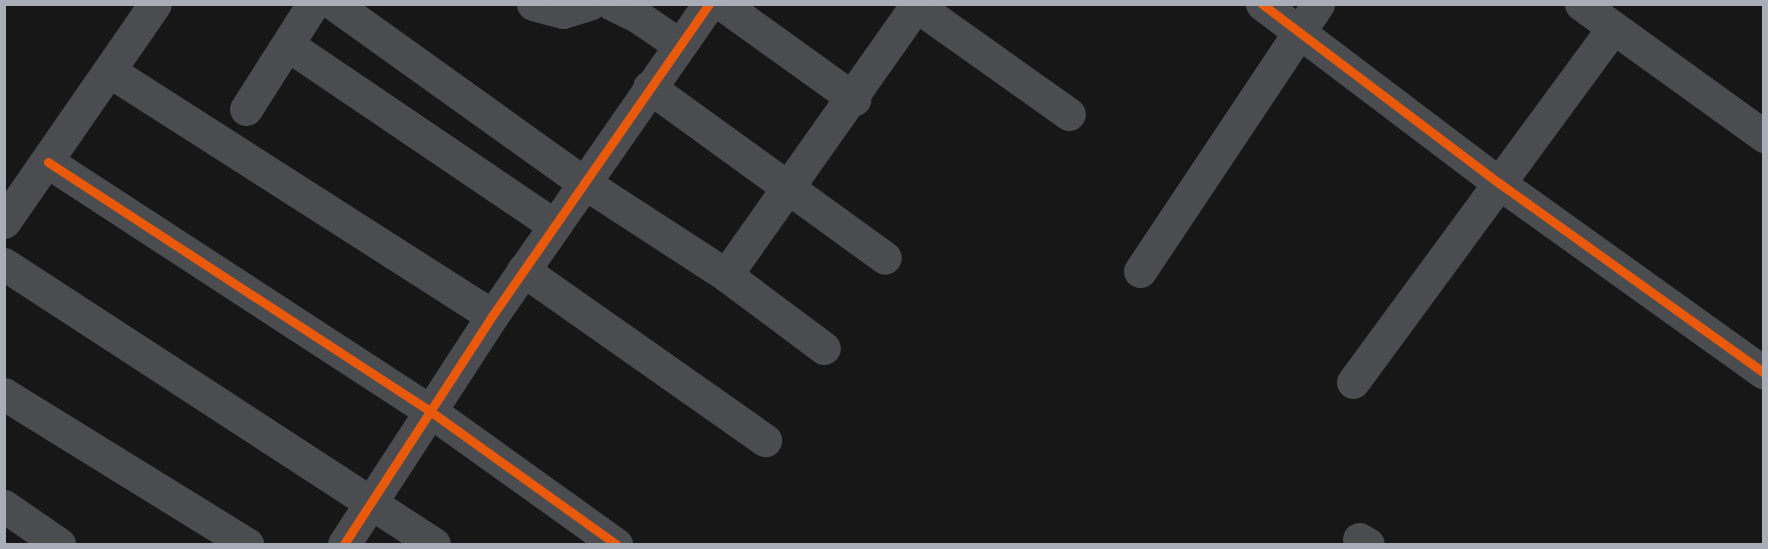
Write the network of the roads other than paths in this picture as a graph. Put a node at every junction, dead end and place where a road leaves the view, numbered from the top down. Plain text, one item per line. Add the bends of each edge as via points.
1 (155, 4) edge
2 (313, 4) edge
3 (334, 4) edge
4 (533, 4) edge
5 (590, 4) edge
6 (612, 4) edge
7 (709, 4) edge
8 (722, 4) edge
9 (1262, 4) edge
10 (1581, 4) edge
11 (916, 5) edge
12 (1310, 17) edge
13 (1613, 28) junction
14 (678, 44) junction
15 (288, 45) junction
16 (111, 72) junction
17 (649, 87) junction
18 (854, 99) junction
19 (246, 110) dead end
20 (1069, 114) dead end
21 (1764, 136) edge
22 (48, 162) junction
23 (584, 182) junction
24 (1499, 183) junction
25 (789, 188) junction
26 (4, 222) edge
27 (554, 225) junction
28 (885, 258) dead end
29 (4, 264) edge
30 (523, 270) junction
31 (1140, 271) dead end
32 (726, 275) junction
33 (492, 316) junction
34 (824, 348) dead end
35 (1764, 373) edge
36 (1353, 382) dead end
37 (4, 394) edge
38 (430, 411) junction
39 (765, 440) dead end
40 (371, 500) junction
41 (4, 506) edge
42 (59, 544) edge
43 (247, 544) edge
44 (344, 544) edge
45 (434, 544) edge
46 (616, 544) edge

1 - 16 street
2 - 15 street
3 - 23 street
4 - 5 street via 563,12
6 - 14 street
7 - 14 street
8 - 18 street
9 - 12 street
10 - 13 street
11 - 18 street
11 - 20 street
12 - 24 street
12 - 31 street
13 - 21 street
13 - 24 street
14 - 17 street
15 - 19 street
15 - 27 street
16 - 22 street
16 - 33 street
17 - 23 street
17 - 25 street
18 - 25 street
22 - 26 street
22 - 38 street
23 - 27 street
23 - 32 street
24 - 35 street
24 - 36 street
25 - 28 street
25 - 32 street
27 - 30 street
29 - 40 street
30 - 33 street
30 - 39 street
32 - 34 street
33 - 38 street
37 - 43 street
38 - 40 street
38 - 46 street
40 - 44 street
40 - 45 street
41 - 42 street

